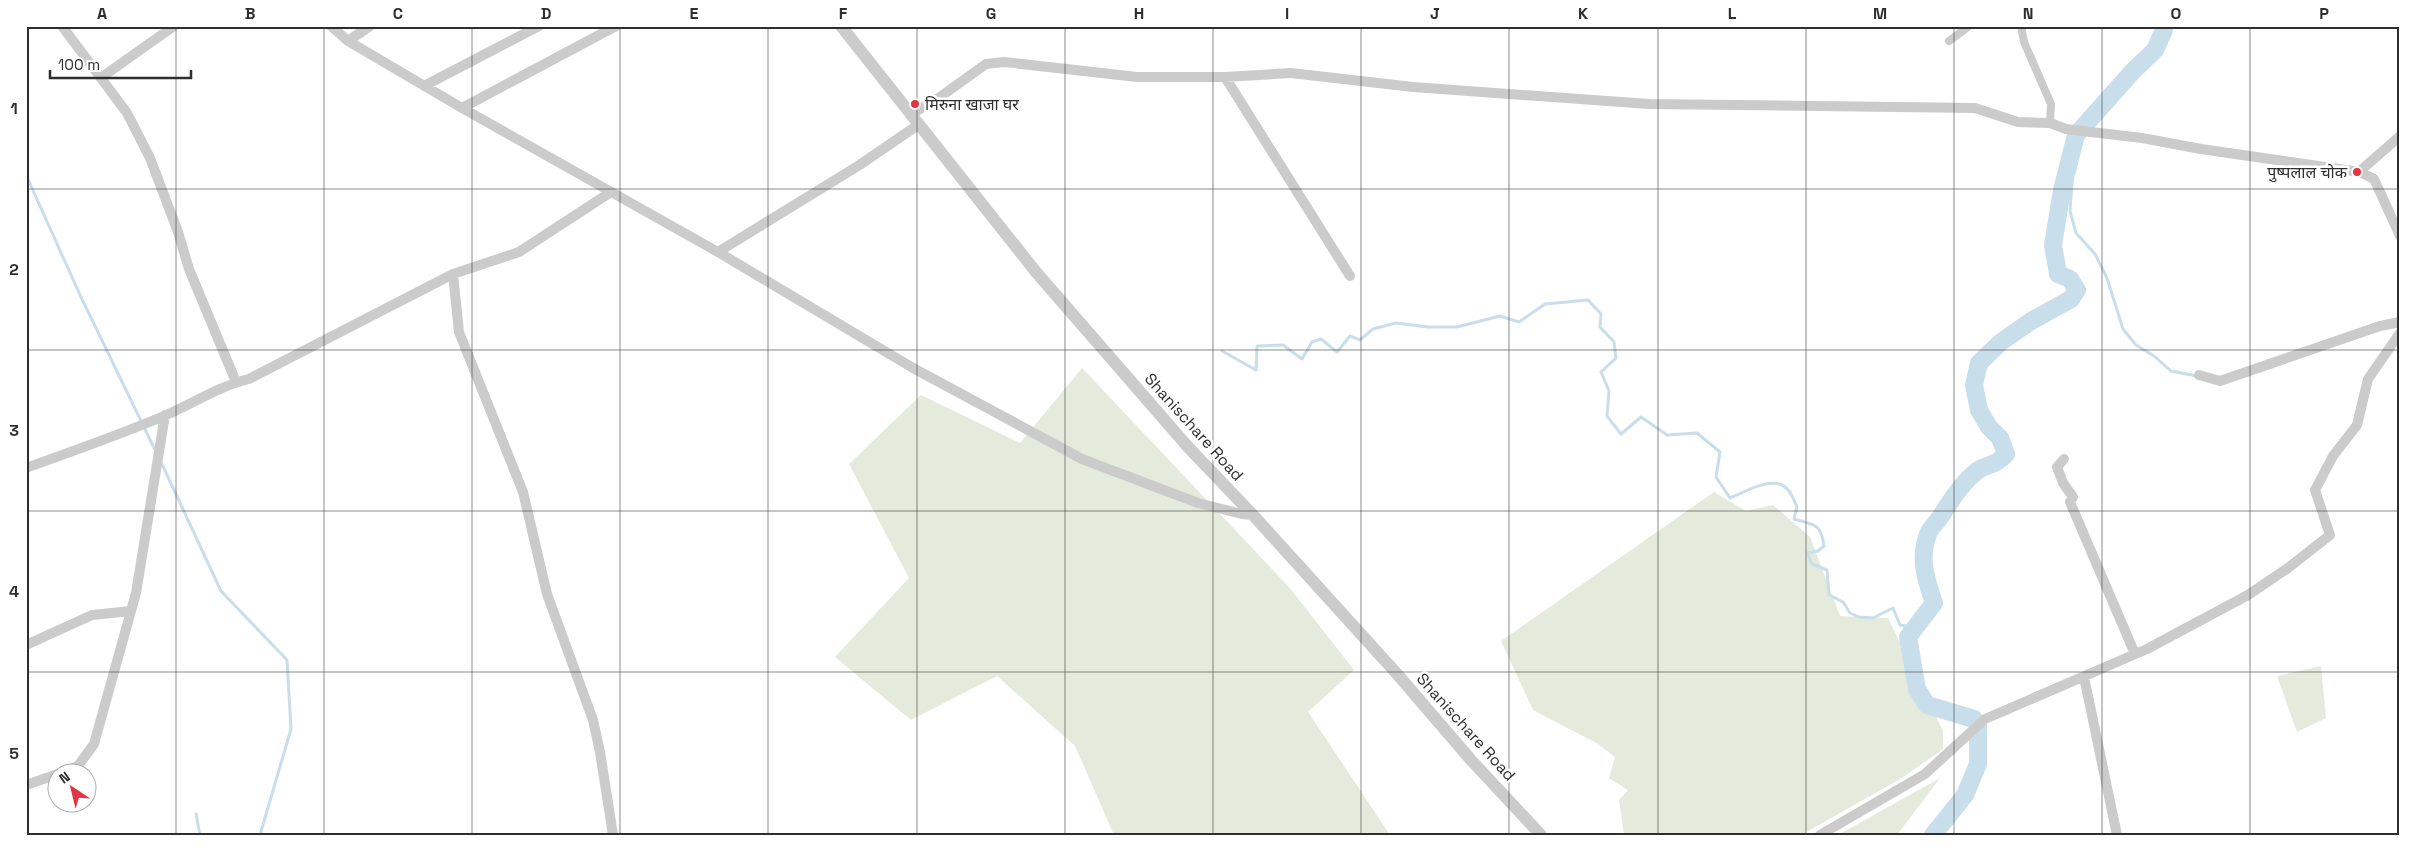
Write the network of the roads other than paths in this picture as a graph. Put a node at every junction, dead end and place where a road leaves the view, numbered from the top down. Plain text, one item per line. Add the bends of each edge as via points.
1 (62, 26) edge
2 (174, 26) edge
3 (330, 26) edge
4 (370, 26) edge
5 (539, 26) edge
6 (616, 26) edge
7 (841, 26) edge
8 (1969, 26) edge
9 (2021, 26) edge
10 (348, 41) junction
11 (1949, 42) dead end
12 (102, 77) junction
13 (1225, 77) junction
14 (424, 86) junction
15 (462, 108) junction
16 (914, 120) junction
17 (2050, 123) junction
18 (2400, 136) edge
19 (2359, 172) junction
20 (611, 192) junction
21 (2400, 236) edge
22 (718, 252) junction
23 (453, 274) junction
24 (1350, 276) dead end
25 (2400, 322) edge
26 (2400, 333) edge
27 (2199, 375) dead end
28 (236, 382) junction
29 (165, 415) junction
30 (2064, 459) dead end
31 (26, 468) edge
32 (1253, 515) junction
33 (131, 611) junction
34 (26, 644) edge
35 (2135, 654) junction
36 (2084, 677) junction
37 (79, 764) edge
38 (48, 777) edge
39 (26, 785) edge
40 (610, 834) edge
41 (1541, 835) edge
42 (1820, 835) edge
43 (2117, 835) edge

1 - 12 street
2 - 12 street
3 - 10 street
4 - 10 street
5 - 14 street
6 - 15 street
7 - 16 street, Shanischare Road
8 - 11 street
9 - 17 street via 2024,42 2051,104
10 - 14 street
12 - 28 street via 128,114 150,158 189,269
13 - 16 street via 1137,77 1004,62 986,64
13 - 17 street via 1291,73 1413,87 1650,104 1975,108 2018,122
13 - 24 street
14 - 15 street
15 - 20 street
16 - 22 street via 858,166
16 - 32 street, Shanischare Road via 1036,272 1188,447
17 - 19 street via 2066,129
18 - 19 street
19 - 21 street via 2374,179
20 - 22 street
20 - 23 street via 518,252
22 - 32 street via 920,372 1082,459 1198,503
23 - 28 street via 249,379
23 - 40 street via 458,332 523,492 547,594 593,720
25 - 27 street via 2220,381
26 - 35 street via 2368,379 2357,425 2333,456 2315,490 2330,535 2248,595
28 - 29 street
29 - 31 street
29 - 33 street
30 - 35 street via 2057,467 2073,497 2070,502 2077,520
32 - 41 street, Shanischare Road via 1470,760
33 - 34 street via 92,615
33 - 37 street via 94,744
35 - 36 street
36 - 42 street via 1985,719 1925,774
36 - 43 street
38 - 39 street

